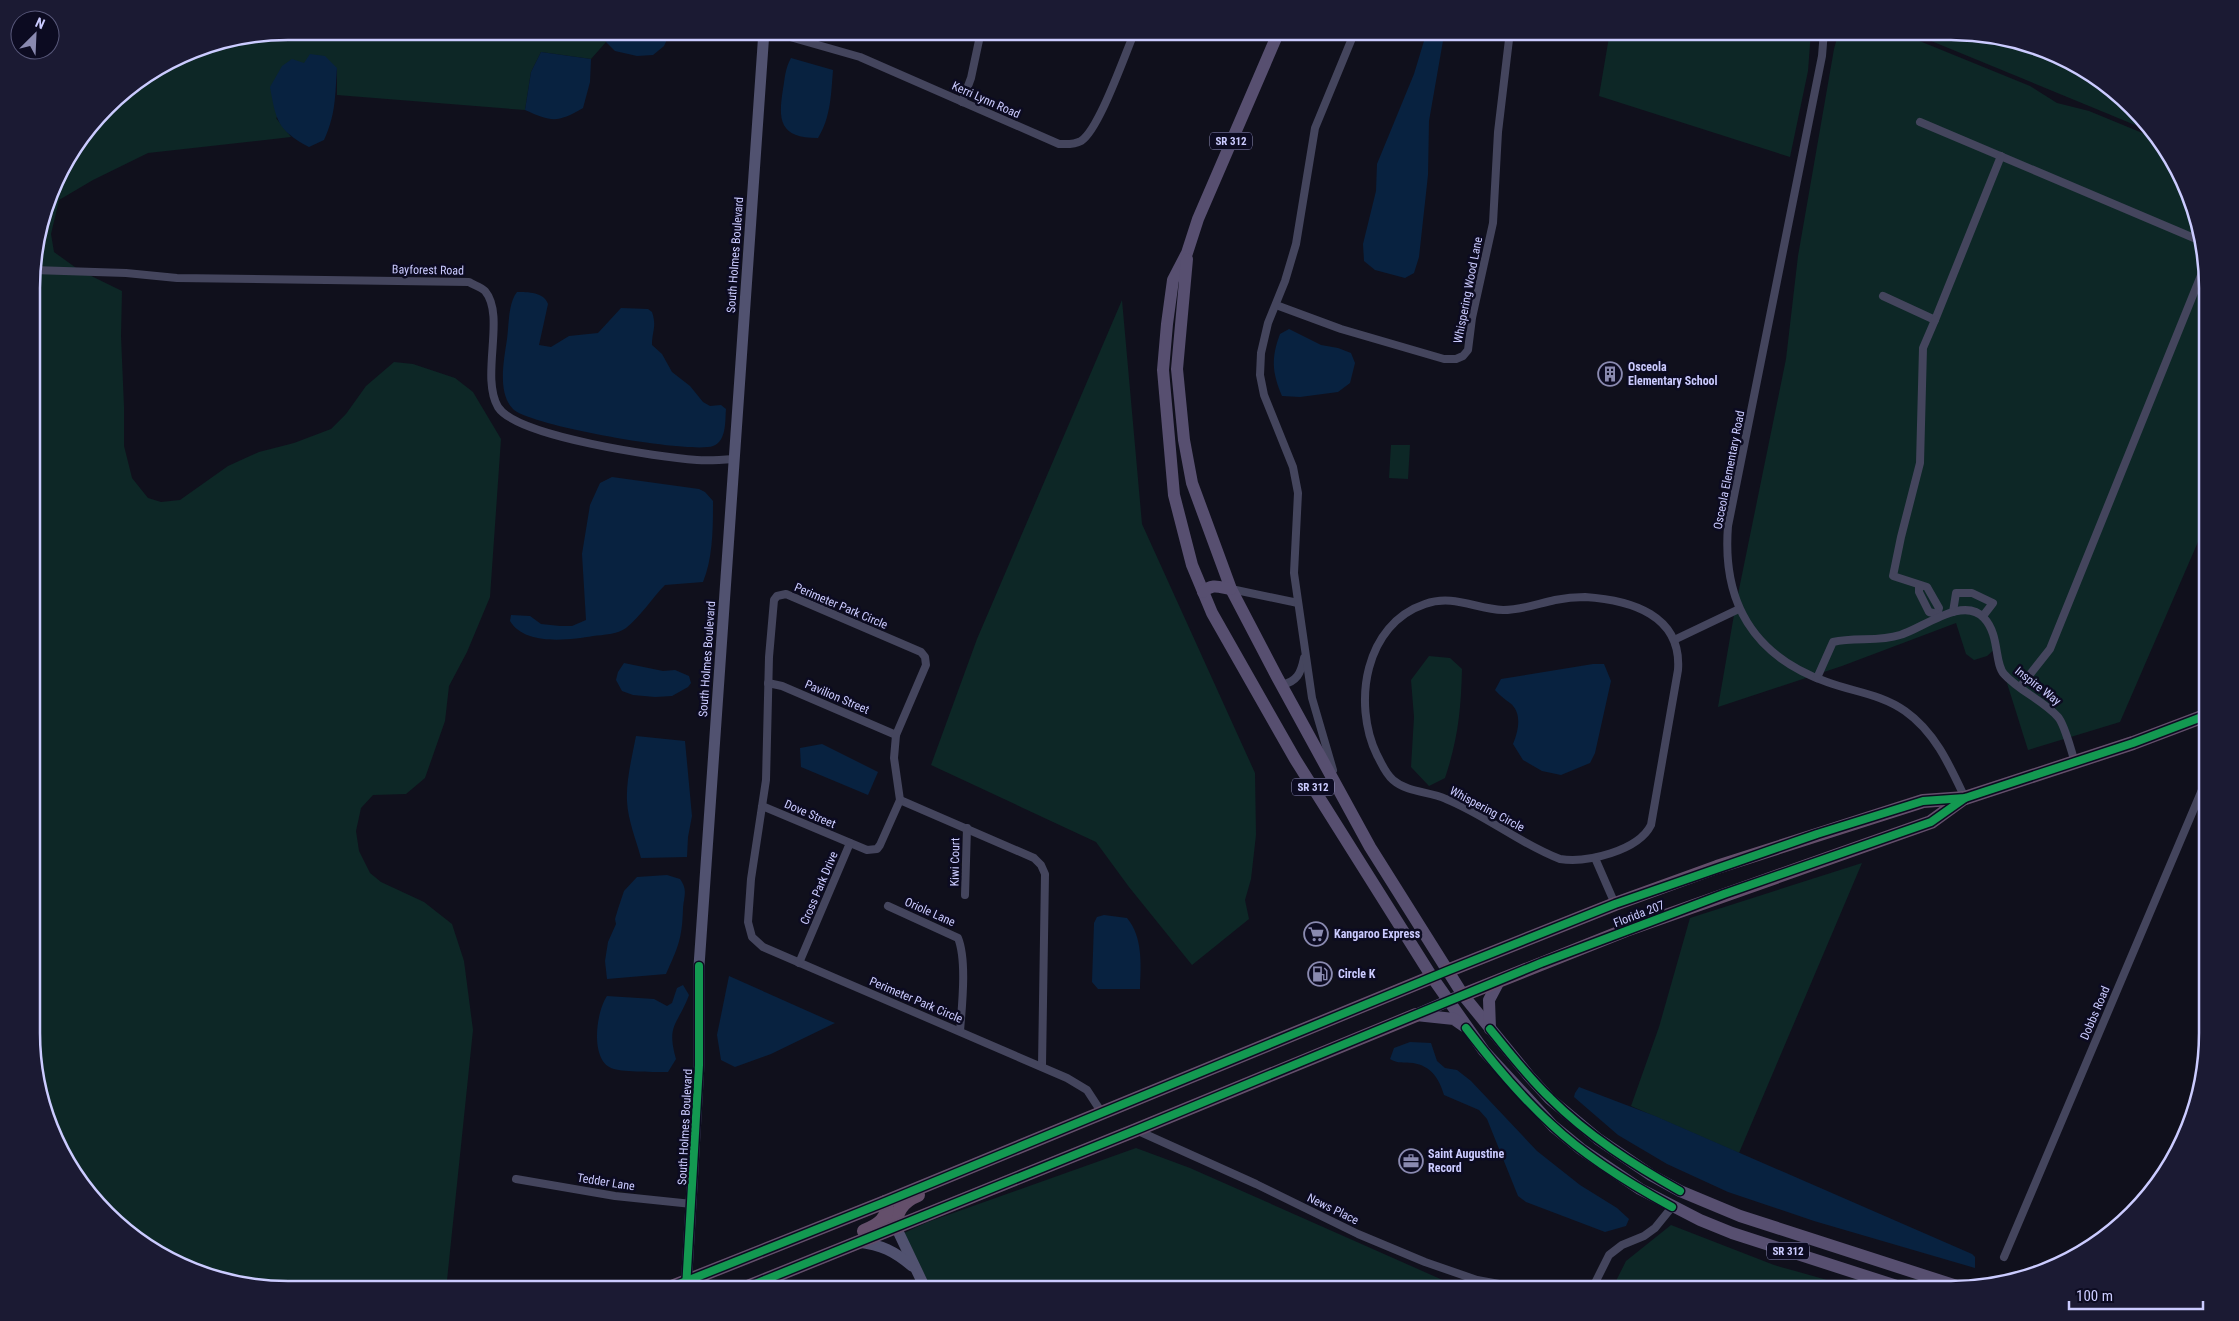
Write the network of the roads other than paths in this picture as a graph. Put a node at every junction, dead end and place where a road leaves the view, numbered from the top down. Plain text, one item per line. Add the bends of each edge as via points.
1 (764, 40) edge
2 (800, 40) edge
3 (978, 40) edge
4 (1131, 40) edge
5 (1275, 40) edge
6 (1352, 40) edge
7 (1510, 40) edge
8 (1823, 40) edge
9 (962, 102) junction
10 (1920, 122) dead end
11 (2001, 156) junction
12 (2194, 238) edge
13 (1187, 253) junction
14 (41, 270) edge
15 (2199, 281) edge
16 (1883, 296) dead end
17 (1276, 305) junction
18 (1935, 320) junction
19 (735, 459) junction
20 (1231, 589) junction
21 (1203, 592) junction
22 (1298, 603) junction
23 (1739, 609) junction
24 (1953, 612) junction
25 (1937, 616) junction
26 (1983, 616) junction
27 (1674, 640) junction
28 (1305, 651) junction
29 (1817, 678) junction
30 (768, 683) junction
31 (1281, 685) junction
32 (2020, 687) junction
33 (2199, 720) edge
34 (896, 735) junction
35 (2075, 762) junction
36 (1341, 794) junction
37 (2199, 797) edge
38 (1965, 798) junction
39 (900, 800) junction
40 (762, 806) junction
41 (967, 828) junction
42 (850, 843) junction
43 (1595, 858) junction
44 (965, 896) dead end
45 (1615, 904) junction
46 (888, 906) dead end
47 (799, 963) junction
48 (1447, 971) junction
49 (1432, 977) junction
50 (1499, 980) junction
51 (1463, 995) junction
52 (1448, 1001) junction
53 (1416, 1015) junction
54 (1466, 1028) junction
55 (1490, 1029) junction
56 (960, 1031) junction
57 (1042, 1066) junction
58 (1102, 1113) junction
59 (1136, 1130) junction
60 (516, 1179) dead end
61 (937, 1180) junction
62 (885, 1202) junction
63 (692, 1204) junction
64 (1672, 1206) junction
65 (1750, 1220) junction
66 (896, 1227) junction
67 (858, 1242) junction
68 (2004, 1257) dead end
69 (914, 1268) junction
70 (686, 1281) edge
71 (696, 1281) edge
72 (762, 1281) edge
73 (921, 1281) edge
74 (1483, 1281) edge
75 (1596, 1281) edge
76 (1882, 1281) edge
77 (1941, 1281) edge

1 - 19 main road, South Holmes Boulevard
2 - 9 street, Kerri Lynn Road via 860,57
3 - 9 street via 971,78
4 - 9 street, Kerri Lynn Road via 1096,124 1076,143 1059,144
5 - 13 main road, SR 312 via 1208,195
6 - 17 street via 1315,128 1296,244
7 - 17 street, Whispering Wood Lane via 1498,132 1493,223 1468,350 1463,356 1444,359
8 - 23 street, Osceola Elementary Road via 1728,526 1727,561
10 - 11 street
11 - 12 street
11 - 18 street
13 - 20 main road, SR 312 via 1177,369 1184,440 1192,483
13 - 21 main road, SR 312 via 1173,280 1162,370 1174,495 1192,565
14 - 19 street, Bayforest Road via 177,278 469,282 485,291 492,305 493,393 499,408 510,419 543,431 625,450 697,460
15 - 32 street via 2050,649
16 - 18 street
17 - 22 street via 1261,353 1260,375 1264,394 1293,467 1298,493 1294,573
18 - 25 street via 1923,348 1920,463 1893,576 1919,585 1929,612
19 - 63 main road, South Holmes Boulevard via 699,966 699,1066
20 - 21 main road via 1214,586
20 - 22 street
20 - 31 main road, SR 312
21 - 49 main road, SR 312 via 1295,759
22 - 28 street
23 - 27 street
23 - 29 street, Osceola Elementary Road via 1770,650 1796,670
24 - 25 street
24 - 26 street via 1969,610
24 - 26 street via 1956,593 1972,593 1994,603
25 - 29 street via 1900,636 1833,642
26 - 32 street, Inspire Way via 1993,630 2003,673
27 - 43 street, Whispering Circle via 1678,670 1651,824 1634,843
27 - 43 street, Whispering Circle via 1666,627 1646,612 1601,598 1567,598 1502,610 1440,600 1405,614 1386,633 1372,656 1365,684 1366,724 1374,749 1391,778 1407,788 1447,799 1551,855 1572,861
28 - 31 street via 1301,672 1289,683
28 - 36 street via 1321,735
29 - 38 street, Osceola Elementary Road via 1882,698 1916,719 1937,744
30 - 34 street, Pavilion Street
30 - 34 street, Perimeter Park Circle via 774,600 786,594 921,652 925,657 926,665
30 - 40 street, Perimeter Park Circle via 767,764
31 - 36 main road, SR 312
32 - 35 street, Inspire Way via 2058,717
33 - 35 highway
34 - 39 street, Perimeter Park Circle via 894,758
35 - 38 highway
36 - 48 main road, SR 312
37 - 68 street, Dobbs Road
38 - 45 highway via 1923,801
38 - 50 highway, Florida 207 via 1931,822 1626,930
39 - 41 street
39 - 42 street, Cross Park Drive via 877,849 867,850
40 - 42 street, Dove Street
40 - 47 street, Perimeter Park Circle via 751,879 749,930 763,947
41 - 44 street, Kiwi Court
41 - 57 street via 1034,858 1045,874
42 - 47 street, Cross Park Drive
43 - 45 street
45 - 48 highway
46 - 56 street, Oriole Lane via 958,938 962,947
47 - 56 street, Perimeter Park Circle
48 - 49 main road
48 - 51 main road, SR 312
49 - 52 main road, SR 312
49 - 58 highway
50 - 51 highway, Florida 207
50 - 55 main road via 1489,1000
51 - 52 main road
51 - 55 main road, SR 312
52 - 53 main road
52 - 54 main road, SR 312
53 - 54 main road via 1454,1019
53 - 59 highway
54 - 64 main road, SR 312 via 1503,1074 1552,1126 1611,1170
55 - 65 main road, SR 312 via 1550,1099 1598,1139 1680,1191
56 - 57 street, Perimeter Park Circle
57 - 58 street, Perimeter Park Circle via 1087,1090
58 - 61 highway
59 - 66 highway
59 - 74 street, News Place via 1358,1234 1425,1262
60 - 63 street, Tedder Lane via 615,1196
61 - 62 highway
61 - 66 highway via 929,1192 905,1202 896,1216
62 - 67 highway via 883,1220 863,1232
62 - 71 highway
63 - 70 main road, South Holmes Boulevard
64 - 65 main road via 1682,1201 1741,1224
64 - 75 street via 1655,1228 1609,1255
64 - 76 main road, SR 312 via 1732,1232
65 - 77 main road, SR 312
66 - 67 highway
66 - 69 main road
67 - 69 main road via 877,1244
67 - 72 highway
69 - 73 main road

